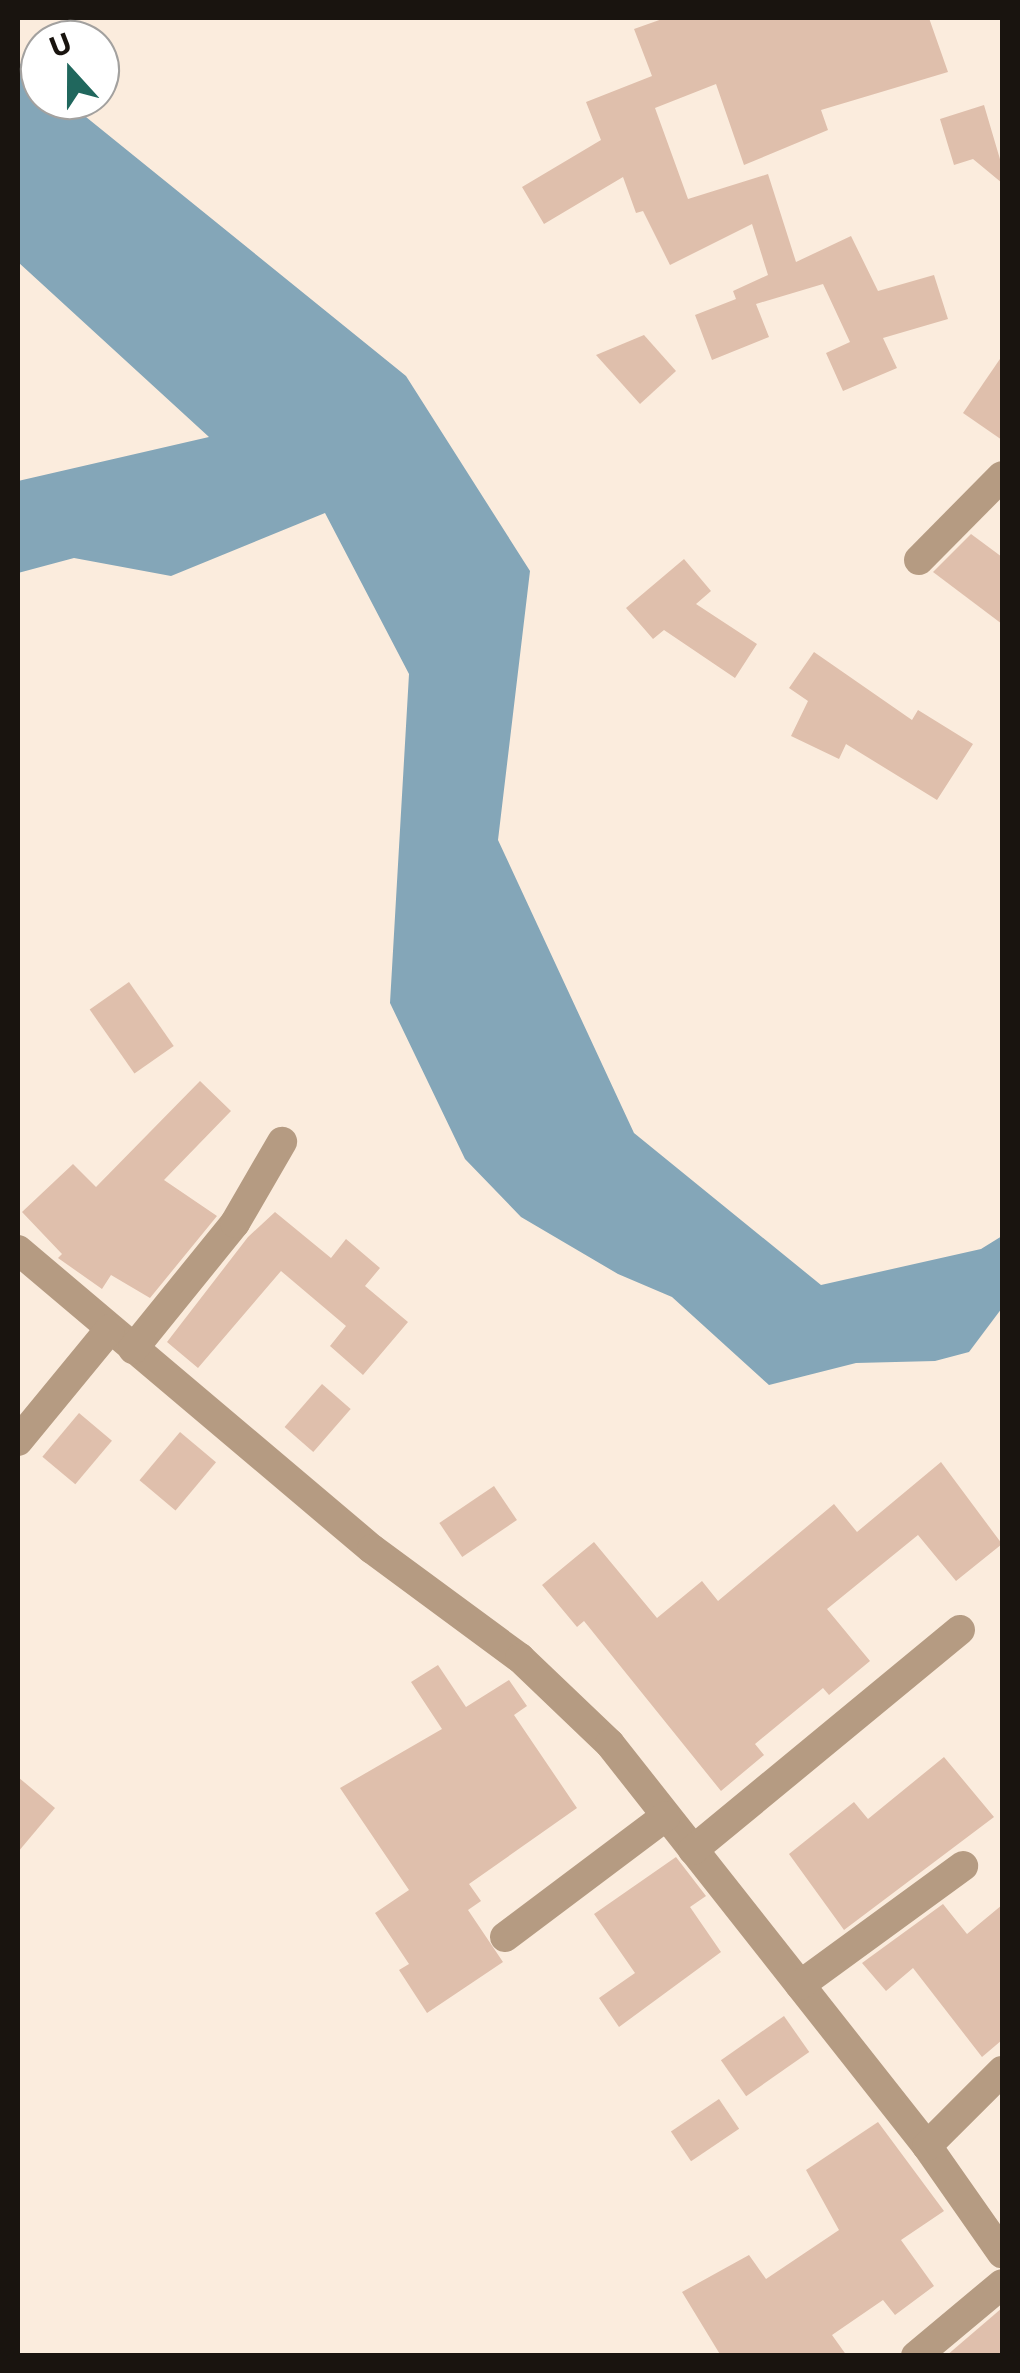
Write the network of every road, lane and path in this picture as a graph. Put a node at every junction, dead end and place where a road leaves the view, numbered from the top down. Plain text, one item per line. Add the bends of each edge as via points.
1 (1002, 476) edge
2 (918, 560) dead end
3 (282, 1142) dead end
4 (18, 1250) edge
5 (110, 1329) junction
6 (133, 1349) junction
7 (18, 1440) edge
8 (960, 1630) dead end
9 (666, 1816) junction
10 (694, 1850) junction
11 (962, 1866) dead end
12 (505, 1937) dead end
13 (800, 1985) junction
14 (1002, 2072) edge
15 (928, 2146) junction
16 (1002, 2253) edge
17 (1002, 2284) edge
18 (916, 2356) edge

1 - 2 street
3 - 6 street via 235,1222
4 - 5 street
5 - 6 street
5 - 7 street
6 - 9 street via 372,1549 520,1658 610,1744
8 - 10 street
9 - 10 street
9 - 12 street
10 - 13 street
11 - 13 street
13 - 15 street
14 - 15 street
15 - 16 street
17 - 18 street

